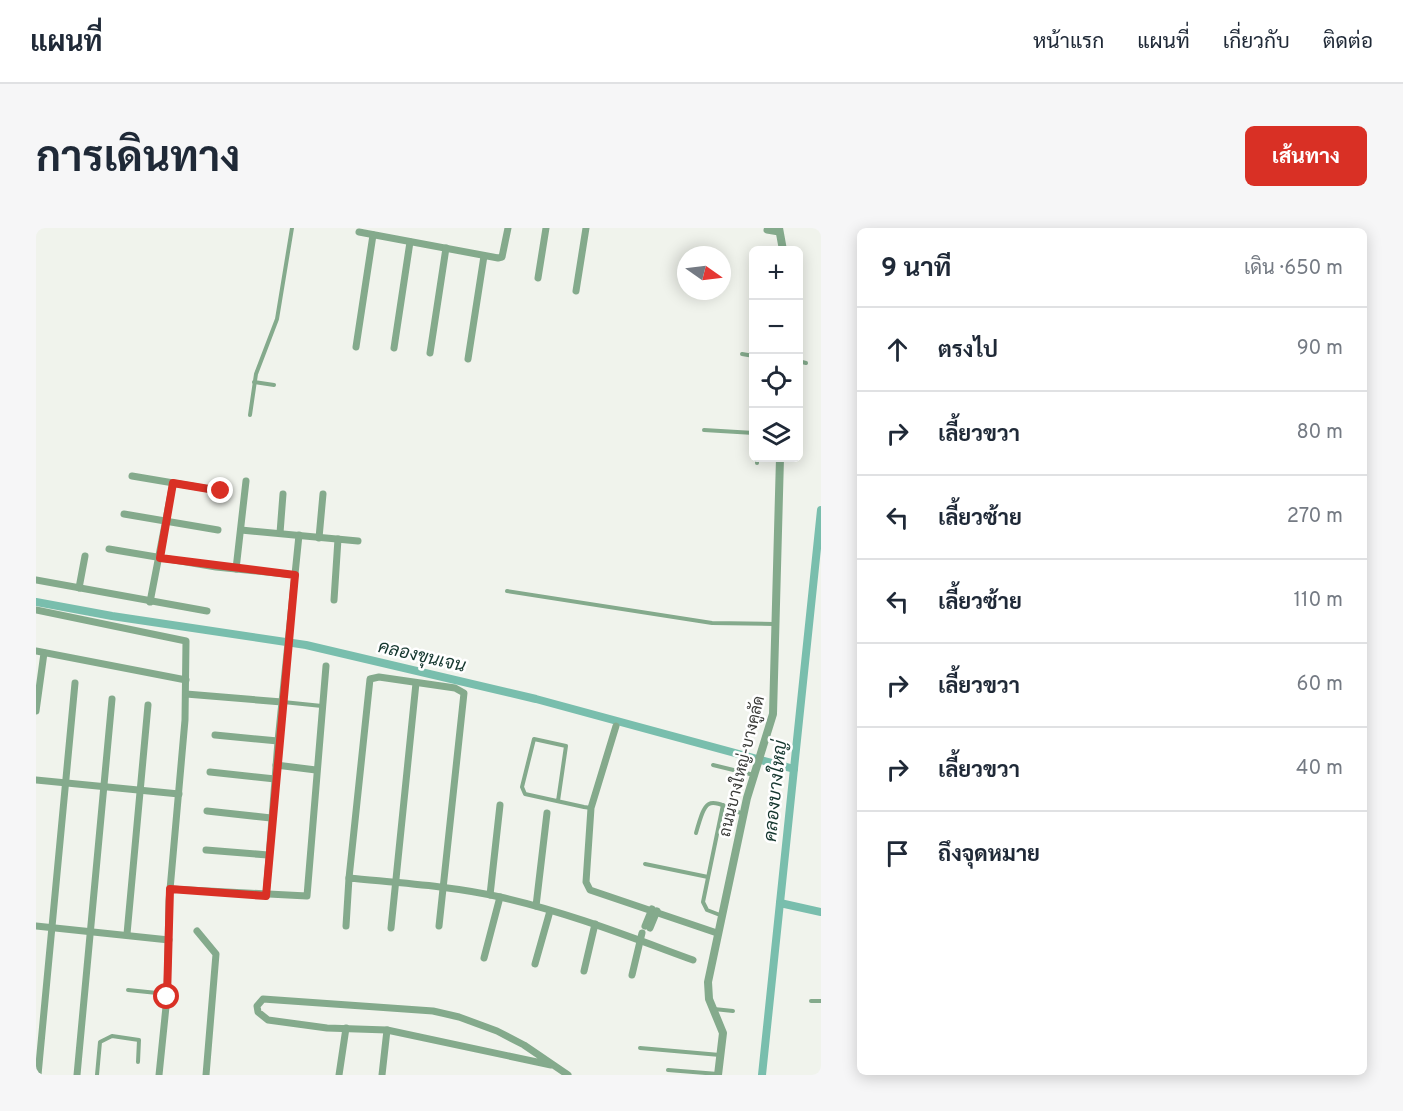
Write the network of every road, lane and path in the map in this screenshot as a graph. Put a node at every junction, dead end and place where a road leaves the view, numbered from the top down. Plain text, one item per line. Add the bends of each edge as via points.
1 (292, 228) edge
2 (508, 228) edge
3 (546, 228) edge
4 (586, 228) edge
5 (763, 229) edge
6 (779, 230) edge
7 (359, 232) dead end
8 (373, 235) junction
9 (410, 242) junction
10 (782, 246) edge
11 (446, 248) junction
12 (484, 256) junction
13 (538, 278) dead end
14 (576, 291) dead end
15 (356, 347) dead end
16 (394, 348) dead end
17 (430, 353) dead end
18 (742, 354) dead end
19 (749, 355) edge
20 (468, 359) dead end
21 (803, 363) edge
22 (806, 363) dead end
23 (254, 382) junction
24 (274, 385) dead end
25 (250, 415) dead end
26 (704, 430) dead end
27 (749, 432) edge
28 (780, 462) edge
29 (132, 476) dead end
30 (246, 481) dead end
31 (173, 483) junction
32 (221, 491) dead end
33 (283, 494) dead end
34 (323, 494) dead end
35 (124, 514) dead end
36 (167, 522) junction
37 (219, 530) dead end
38 (242, 530) junction
39 (280, 533) junction
40 (299, 535) junction
41 (319, 538) junction
42 (338, 539) junction
43 (358, 541) dead end
44 (109, 549) dead end
45 (85, 556) dead end
46 (160, 558) junction
47 (236, 569) junction
48 (295, 575) junction
49 (36, 580) edge
50 (79, 588) junction
51 (507, 591) dead end
52 (334, 600) dead end
53 (150, 602) junction
54 (36, 610) edge
55 (207, 610) dead end
56 (774, 624) junction
57 (40, 652) edge
58 (326, 666) dead end
59 (186, 680) junction
60 (75, 683) dead end
61 (416, 683) junction
62 (186, 694) junction
63 (112, 699) dead end
64 (282, 702) junction
65 (148, 705) dead end
66 (322, 705) junction
67 (36, 711) edge
68 (616, 726) dead end
69 (215, 735) dead end
70 (278, 741) junction
71 (276, 765) junction
72 (713, 765) dead end
73 (316, 770) junction
74 (210, 772) dead end
75 (756, 772) junction
76 (275, 779) junction
77 (36, 780) edge
78 (64, 783) junction
79 (102, 786) junction
80 (140, 789) junction
81 (179, 794) junction
82 (558, 801) junction
83 (500, 805) dead end
84 (723, 805) junction
85 (591, 808) junction
86 (207, 811) dead end
87 (547, 813) dead end
88 (744, 814) junction
89 (271, 818) junction
90 (696, 833) dead end
91 (206, 850) dead end
92 (268, 855) junction
93 (645, 864) dead end
94 (708, 877) junction
95 (350, 878) junction
96 (395, 882) junction
97 (443, 888) junction
98 (170, 889) junction
99 (490, 895) junction
100 (266, 896) junction
101 (500, 897) junction
102 (536, 906) junction
103 (654, 910) junction
104 (550, 911) junction
105 (722, 916) junction
106 (595, 924) junction
107 (36, 926) edge
108 (346, 926) dead end
109 (439, 926) dead end
110 (50, 927) junction
111 (391, 928) dead end
112 (90, 930) junction
113 (196, 931) dead end
114 (717, 933) junction
115 (127, 934) junction
116 (644, 934) junction
117 (169, 940) junction
118 (484, 958) dead end
119 (693, 960) dead end
120 (535, 964) dead end
121 (584, 971) dead end
122 (632, 975) dead end
123 (128, 990) dead end
124 (167, 994) junction
125 (811, 1000) dead end
126 (821, 1001) edge
127 (714, 1009) junction
128 (733, 1011) dead end
129 (346, 1028) junction
130 (387, 1030) junction
131 (640, 1048) dead end
132 (721, 1055) junction
133 (138, 1062) dead end
134 (551, 1065) junction
135 (668, 1070) dead end
136 (38, 1075) edge
137 (77, 1075) edge
138 (96, 1075) edge
139 (159, 1075) edge
140 (206, 1075) edge
141 (339, 1075) edge
142 (382, 1075) edge
143 (568, 1075) edge
144 (718, 1075) edge

1 - 23 lane via 277,319
2 - 12 street via 502,257
3 - 13 street
4 - 14 street
5 - 6 street
6 - 10 street
7 - 8 street
8 - 9 street
8 - 15 street
9 - 11 street
9 - 16 street
11 - 12 street
11 - 17 street
12 - 20 street
18 - 19 lane
21 - 22 lane
23 - 24 lane
23 - 25 lane
26 - 27 lane
28 - 56 street, ถนนบางใหญ่-บางคูลัด
29 - 31 street
30 - 38 street
31 - 32 street
31 - 36 street
33 - 39 street
34 - 41 street
35 - 36 street
36 - 37 street
36 - 46 street
38 - 39 street
38 - 47 street
39 - 40 street
40 - 41 street
40 - 48 street
41 - 42 street
42 - 43 street
42 - 52 street
44 - 46 street
45 - 50 street
46 - 47 street
46 - 53 street
47 - 48 street
48 - 64 street
49 - 50 street
50 - 53 street
51 - 56 lane via 712,623
53 - 55 street
54 - 59 street via 183,639 187,646
56 - 75 street, ถนนบางใหญ่-บางคูลัด via 773,714
57 - 59 street
57 - 67 street
58 - 66 street
59 - 62 street
60 - 78 street
61 - 95 street via 373,677 368,686
61 - 96 street
61 - 97 street via 455,688 464,693 465,699
62 - 64 street
62 - 81 street
63 - 79 street
64 - 66 lane
64 - 70 street
65 - 80 street
66 - 73 street
68 - 85 street
69 - 70 street
70 - 71 street
71 - 73 street
71 - 76 street
72 - 75 lane
73 - 100 street via 307,896
74 - 76 street
75 - 88 street, ถนนบางใหญ่-บางคูลัด
76 - 89 street
77 - 78 street
78 - 79 street
78 - 110 street
79 - 80 street
79 - 112 street
80 - 81 street
80 - 115 street
81 - 98 street
82 - 82 lane via 566,746 534,739 523,791
82 - 85 lane
83 - 99 street
84 - 88 lane
84 - 90 lane via 707,803
84 - 94 lane
85 - 103 street via 586,882 590,890
86 - 89 street
87 - 102 street
88 - 105 street, ถนนบางใหญ่-บางคูลัด
89 - 92 street
91 - 92 street
92 - 100 street
93 - 94 lane
94 - 105 lane via 704,906
95 - 96 street
95 - 108 street
96 - 97 street
96 - 111 street
97 - 99 street
97 - 109 street
98 - 100 street
98 - 117 street
99 - 101 street
101 - 102 street
101 - 118 street
102 - 104 street
103 - 114 street
103 - 116 street
104 - 106 street
104 - 120 street
105 - 114 street, ถนนบางใหญ่-บางคูลัด
106 - 116 street
106 - 121 street
107 - 110 street
110 - 112 street
110 - 136 street
112 - 115 street
112 - 137 street
113 - 140 street via 216,954
114 - 127 street, ถนนบางใหญ่-บางคูลัด via 708,982
115 - 117 street
116 - 119 street
116 - 122 street
117 - 124 street
123 - 124 lane
124 - 139 street
125 - 126 lane
127 - 128 lane
127 - 132 street, ถนนบางใหญ่-บางคูลัด via 723,1034
129 - 130 street
129 - 134 street via 268,1020 256,1006 262,999 433,1011 459,1017 524,1045
129 - 141 street
130 - 134 street
130 - 142 street
131 - 132 lane
132 - 144 street, ถนนบางใหญ่-บางคูลัด
133 - 138 lane via 139,1040 112,1036 100,1042
134 - 143 street
135 - 144 lane

